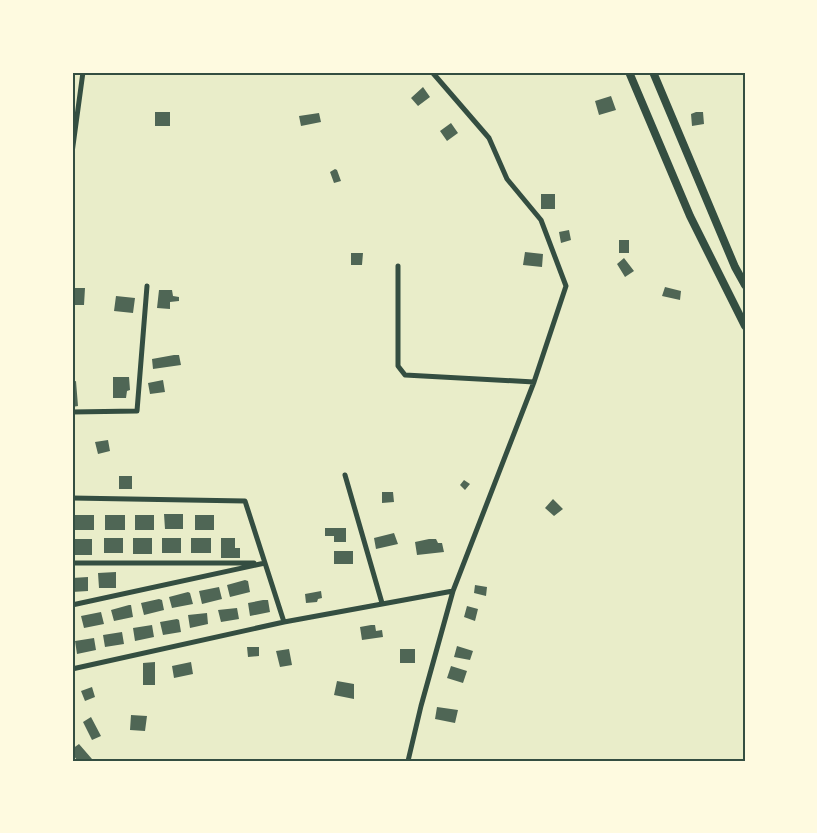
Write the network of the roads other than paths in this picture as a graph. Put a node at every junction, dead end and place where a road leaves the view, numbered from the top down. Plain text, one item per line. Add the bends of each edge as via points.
1 (83, 72) edge
2 (432, 72) edge
3 (629, 72) edge
4 (653, 72) edge
5 (74, 131) edge
6 (72, 153) edge
7 (398, 266) dead end
8 (745, 285) edge
9 (147, 286) dead end
10 (745, 326) edge
11 (534, 382) junction
12 (72, 412) edge
13 (345, 475) dead end
14 (72, 498) edge
15 (72, 563) edge
16 (265, 563) junction
17 (453, 591) junction
18 (382, 603) junction
19 (72, 605) edge
20 (284, 622) junction
21 (72, 669) edge
22 (408, 761) edge

1 - 5 street
2 - 11 street via 489,138 507,178 541,220 566,286
3 - 10 highway via 690,216
4 - 8 highway
5 - 6 street
7 - 11 street via 398,366 405,375
9 - 12 street via 137,411
11 - 17 street
13 - 18 street
14 - 16 street via 244,501
15 - 16 street
16 - 19 street
16 - 20 street
17 - 18 street
17 - 22 street
18 - 20 street
20 - 21 street

